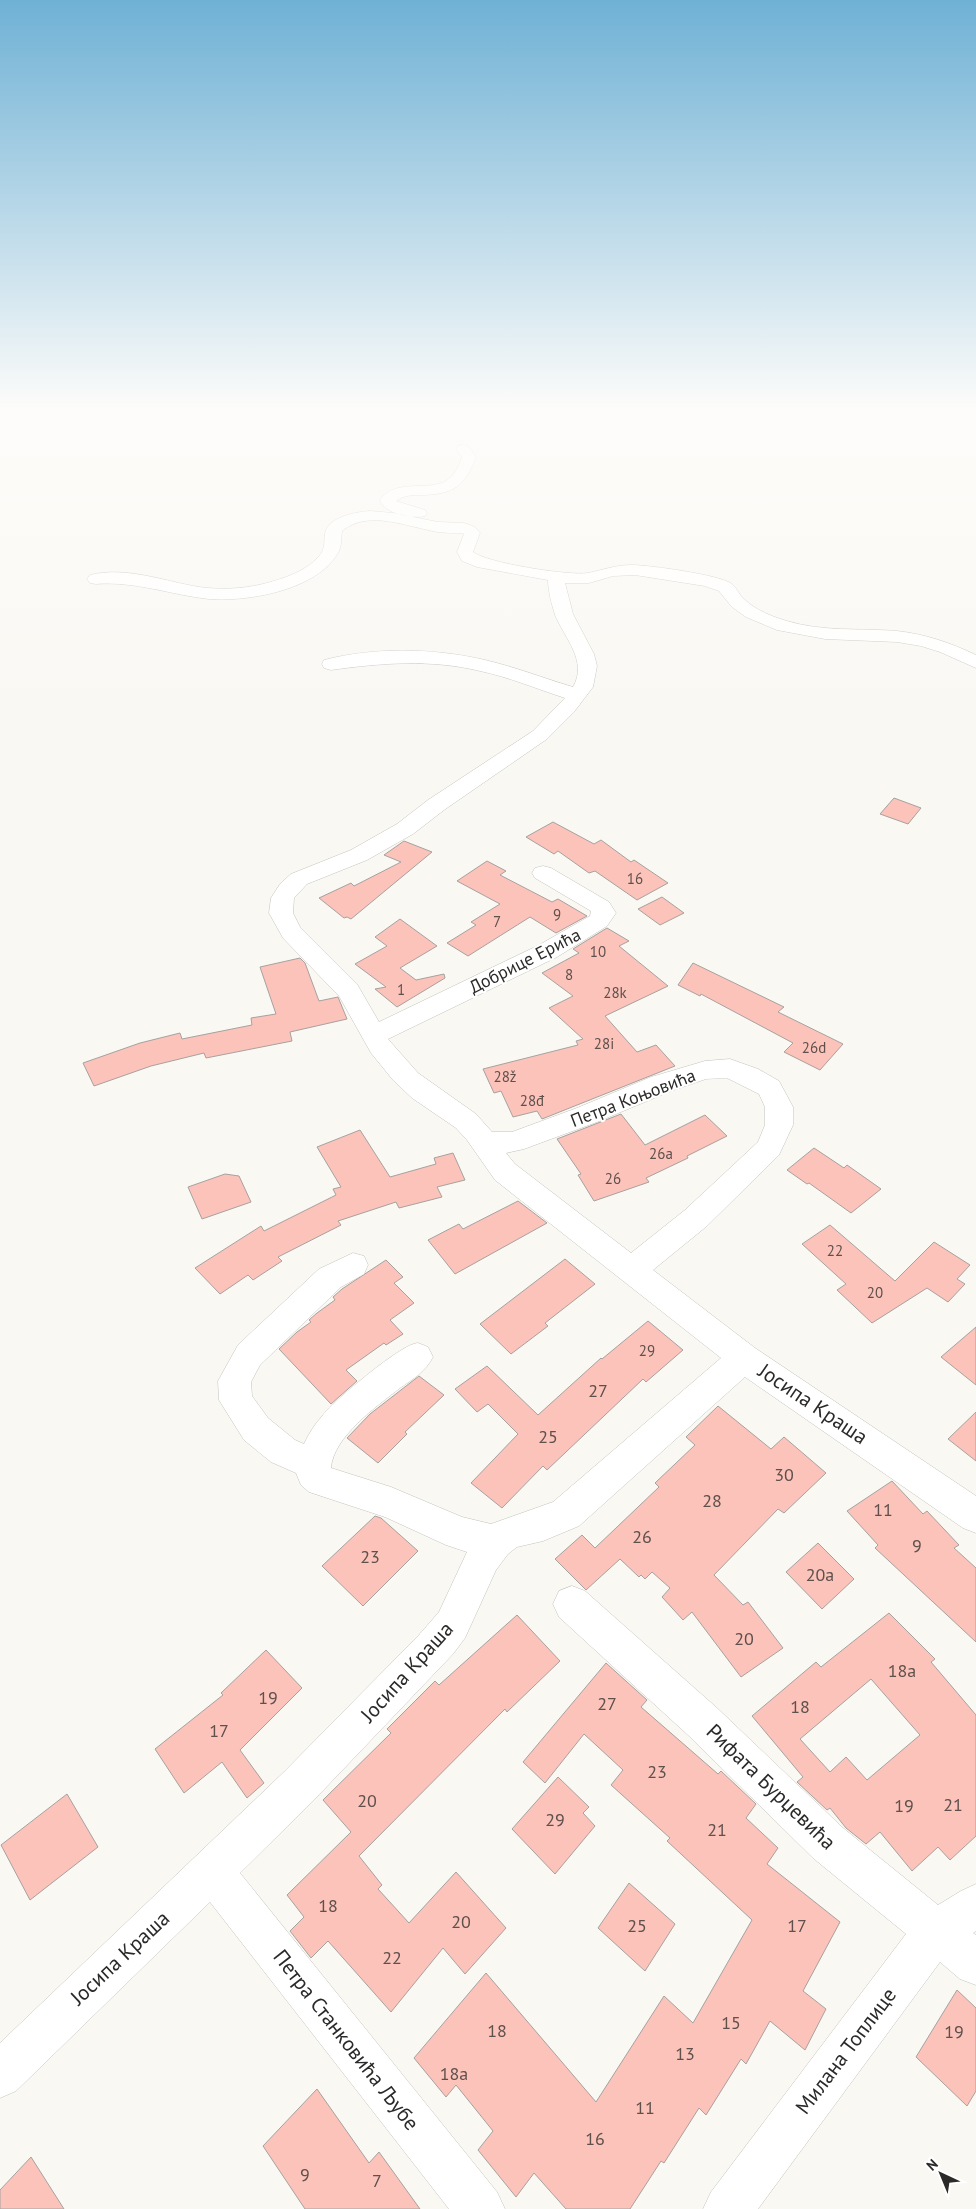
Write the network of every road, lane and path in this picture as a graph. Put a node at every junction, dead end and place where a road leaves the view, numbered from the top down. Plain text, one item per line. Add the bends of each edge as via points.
1 (417, 512) edge
2 (462, 528) junction
3 (557, 577) junction
4 (96, 579) dead end
5 (976, 662) edge
6 (331, 664) dead end
7 (577, 695) junction
8 (543, 873) dead end
9 (374, 1035) junction
10 (486, 1143) junction
11 (353, 1265) dead end
12 (631, 1270) junction
13 (416, 1357) dead end
14 (744, 1358) junction
15 (312, 1464) junction
16 (976, 1516) edge
17 (494, 1542) junction
18 (572, 1604) dead end
19 (212, 1871) junction
20 (976, 1906) edge
21 (936, 1931) junction
22 (976, 1963) edge
23 (0, 2074) edge
24 (480, 2209) edge
25 (728, 2209) edge

1 - 2 street via 444,518
2 - 3 street via 472,533 465,552 473,560
2 - 4 street via 375,516 350,520 334,529 332,550 310,572 250,593 200,592 126,577
3 - 5 street via 579,579 612,571 635,570 708,581 726,587 744,608 771,622 825,634 923,641
3 - 7 street via 564,614 588,666 586,680
6 - 7 street via 396,657 458,660
7 - 9 street via 540,735 405,829 379,845 299,879 286,890 280,905 284,922 349,990
8 - 9 street, Добрице Ерића via 600,907 604,913 599,921 548,951
9 - 10 street via 380,1047 410,1079 463,1119
10 - 12 street via 492,1157 505,1172
10 - 12 street, Петра Коњовића via 514,1142 705,1070 730,1068 769,1088 778,1106 779,1125 769,1148 696,1218
11 - 15 street via 330,1278 248,1354 234,1381 236,1400 256,1429 283,1451
12 - 14 street
13 - 15 street via 338,1421 318,1445
14 - 16 street, Јосипа Краша
14 - 17 street, Јосипа Краша via 566,1514 512,1532
15 - 17 street via 313,1474 321,1482 390,1504 459,1534
17 - 19 street, Јосипа Краша via 451,1626 361,1724
18 - 21 street, Рифата Бурџевића via 704,1722 828,1843
19 - 23 street, Јосипа Краша
19 - 24 street, Петра Станковића Љубе
20 - 21 street, Милана Топлице
21 - 22 street, Рифата Бурџевића
21 - 25 street, Милана Топлице

